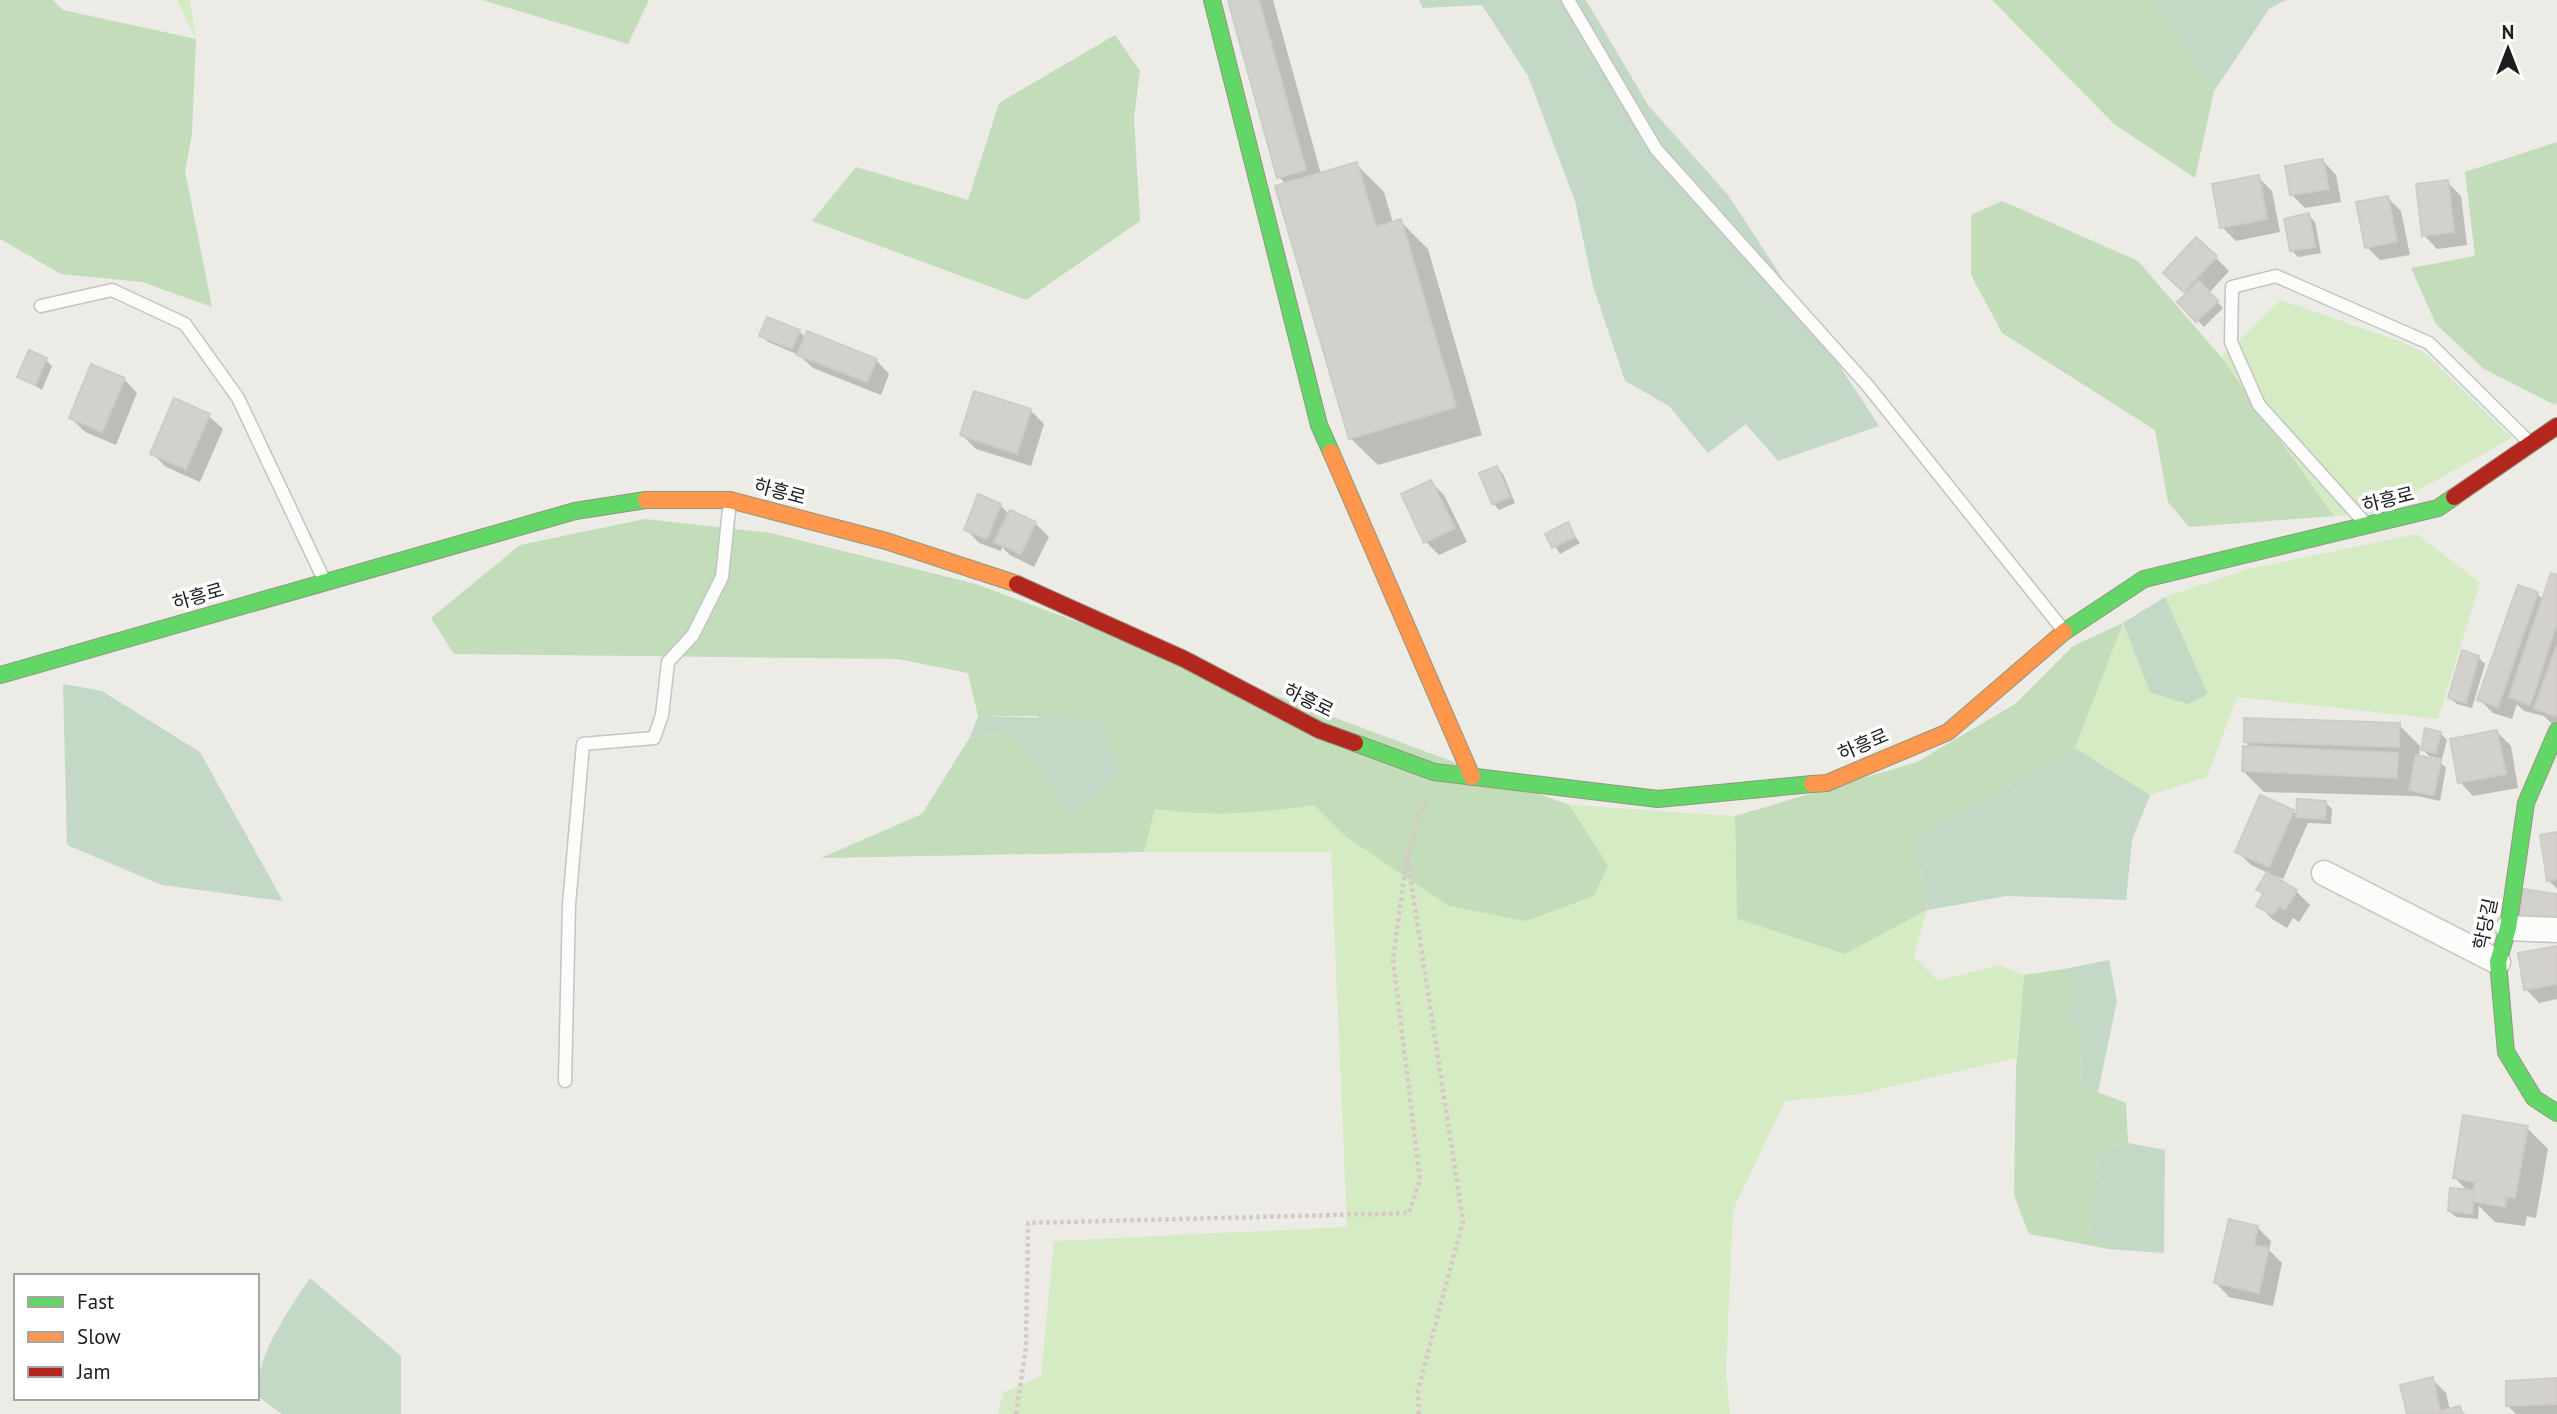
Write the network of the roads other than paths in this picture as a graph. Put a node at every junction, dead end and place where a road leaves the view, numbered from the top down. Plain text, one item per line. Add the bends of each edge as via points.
1 (1212, 0) edge
2 (1569, 0) edge
3 (41, 306) dead end
4 (2557, 426) edge
5 (2532, 445) junction
6 (730, 500) junction
7 (2367, 526) junction
8 (325, 582) junction
9 (2065, 631) junction
10 (0, 675) edge
11 (2557, 731) edge
12 (1472, 777) junction
13 (2324, 873) dead end
14 (2508, 928) junction
15 (2557, 930) edge
16 (2498, 962) junction
17 (565, 1081) dead end
18 (2557, 1113) edge

1 - 12 street via 1319,425
2 - 9 lane via 1656,149 1868,386
3 - 8 lane via 112,290 186,324 238,398
4 - 5 street, 하흥로
5 - 7 street, 하흥로 via 2438,508
5 - 7 lane via 2429,343 2276,276 2232,287 2231,342 2259,405
6 - 8 street, 하흥로 via 660,498 575,511
6 - 12 street, 하흥로 via 886,541 1017,584 1184,659 1319,730 1434,772
6 - 17 lane via 722,577 693,635 668,662 662,715 654,738 583,744 569,905
7 - 9 street, 하흥로 via 2144,579
8 - 10 street, 하흥로
9 - 12 street, 하흥로 via 1948,732 1827,783 1658,799
11 - 14 street, 학당길 via 2526,803
13 - 16 street
14 - 15 street
14 - 16 street, 학당길
16 - 18 street, 학당길 via 2506,1052 2534,1098

